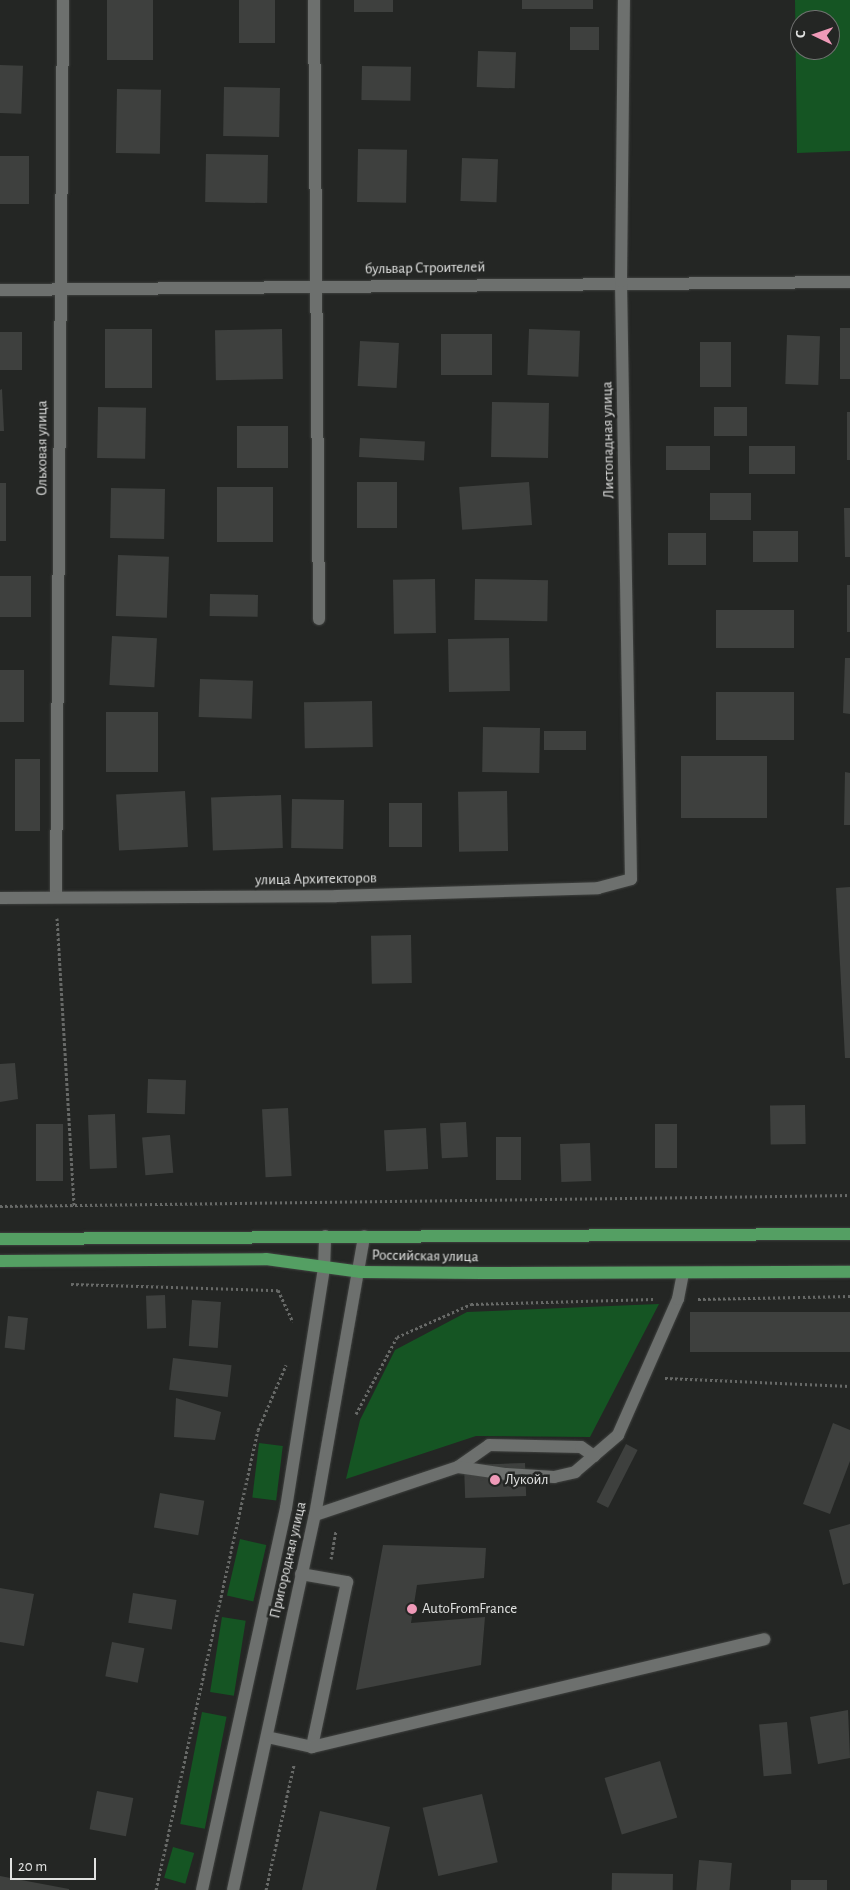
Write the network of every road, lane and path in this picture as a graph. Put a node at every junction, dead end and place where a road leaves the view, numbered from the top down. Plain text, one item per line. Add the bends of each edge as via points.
1 (63, 0) edge
2 (314, 0) edge
3 (624, 0) edge
4 (622, 281) junction
5 (850, 282) edge
6 (317, 286) junction
7 (59, 289) junction
8 (0, 290) edge
9 (319, 619) dead end
10 (631, 879) joint
11 (56, 897) junction
12 (0, 898) edge
13 (850, 1195) edge
14 (74, 1205) junction
15 (0, 1206) edge
16 (850, 1234) edge
17 (325, 1236) junction
18 (364, 1236) junction
19 (0, 1239) edge
20 (0, 1261) edge
21 (324, 1268) junction
22 (361, 1272) junction
23 (850, 1272) edge
24 (683, 1273) junction
25 (59, 1284) dead end
26 (850, 1296) edge
27 (678, 1299) junction
28 (293, 1327) dead end
29 (288, 1360) dead end
30 (644, 1377) junction
31 (850, 1386) edge
32 (355, 1422) dead end
33 (594, 1456) junction
34 (458, 1467) junction
35 (340, 1505) junction
36 (315, 1514) junction
37 (301, 1574) junction
38 (327, 1578) junction
39 (764, 1639) dead end
40 (267, 1737) junction
41 (299, 1744) junction
42 (312, 1747) junction
43 (156, 1890) edge
44 (202, 1890) edge
45 (233, 1890) edge
46 (266, 1890) edge

1 - 7 street, Ольховая улица
2 - 6 street
3 - 4 street, Листопадная улица
4 - 5 street, бульвар Строителей
4 - 6 street, бульвар Строителей
4 - 10 street, Листопадная улица
6 - 7 street, бульвар Строителей
6 - 9 street
7 - 8 street, бульвар Строителей
7 - 11 street, Ольховая улица
10 - 11 street, улица Архитекторов via 579,888
11 - 12 street, улица Архитекторов
11 - 14 path
13 - 14 path
14 - 15 path
16 - 18 main road, Российская улица
17 - 18 main road, Российская улица
17 - 19 main road, Российская улица
17 - 21 street, Пригородная улица
18 - 22 street, Пригородная улица
20 - 21 main road, Российская улица via 266,1259
21 - 22 main road, Российская улица
21 - 44 street, Пригородная улица via 286,1508
22 - 24 main road, Российская улица
22 - 36 street, Пригородная улица
23 - 24 main road, Российская улица
24 - 27 street
25 - 28 path via 278,1290
26 - 27 path
27 - 30 street
27 - 32 path via 471,1304 397,1337
29 - 43 path via 258,1430
30 - 31 path
30 - 33 street via 618,1435
33 - 34 street via 575,1472 554,1477
33 - 34 street via 581,1446 489,1446
34 - 35 street
35 - 36 street
35 - 38 path
36 - 37 street, Пригородная улица
37 - 38 street
37 - 40 street, Пригородная улица
38 - 42 street via 347,1582
39 - 42 street
40 - 41 street
40 - 45 street, Пригородная улица
41 - 42 street
41 - 46 path

